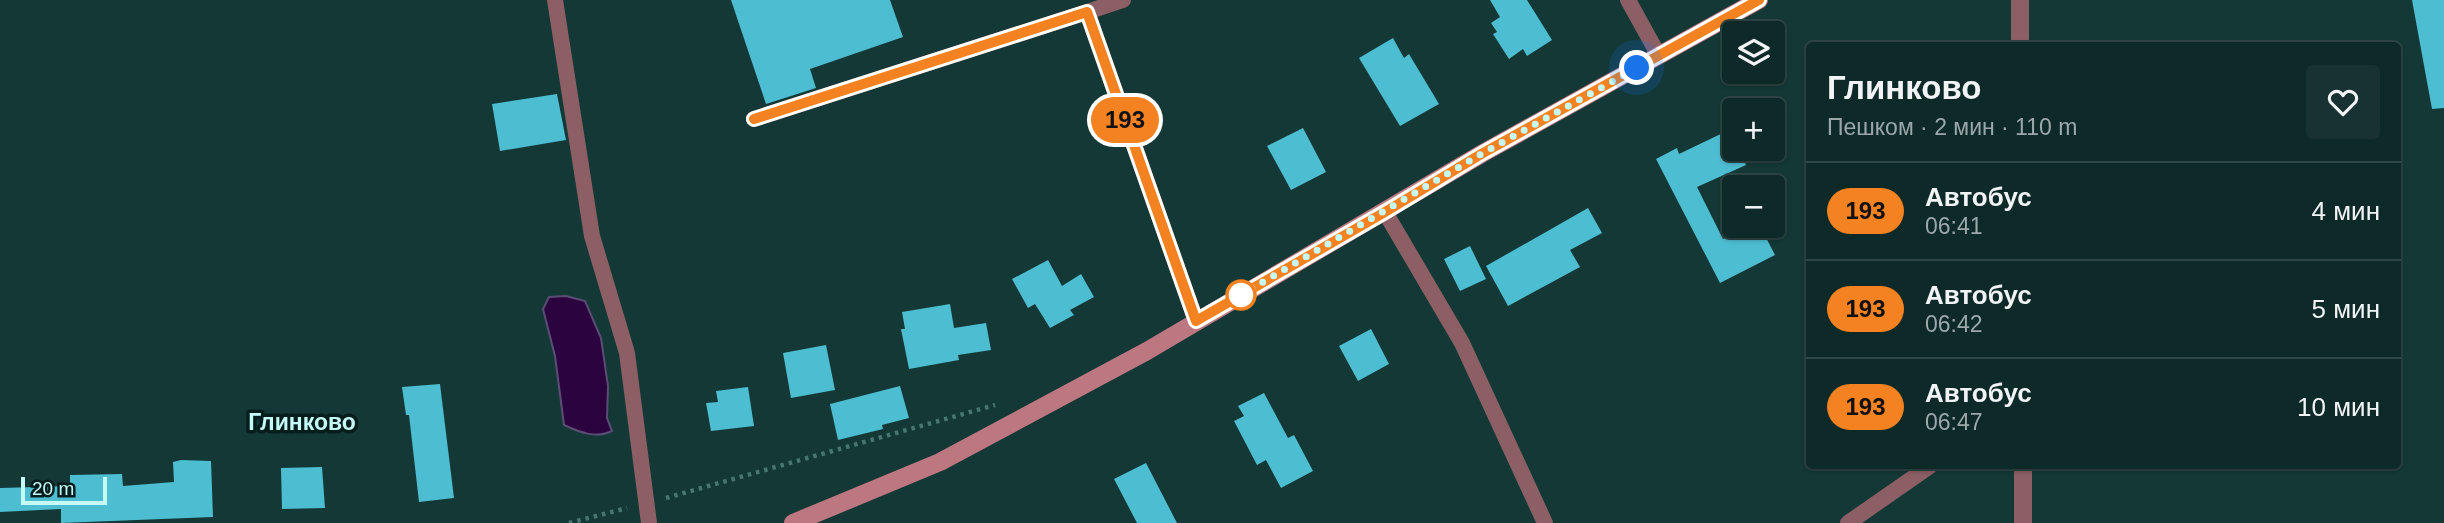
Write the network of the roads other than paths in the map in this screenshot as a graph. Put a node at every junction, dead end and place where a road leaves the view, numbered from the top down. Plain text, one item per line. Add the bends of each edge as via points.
1 (555, 0) edge
2 (1123, 0) edge
3 (1628, 0) edge
4 (1759, 0) edge
5 (2020, 0) edge
6 (1087, 12) junction
7 (2020, 42) edge
8 (1659, 56) junction
9 (754, 119) dead end
10 (1385, 212) junction
11 (1196, 321) junction
12 (1926, 469) edge
13 (2022, 469) edge
14 (649, 523) edge
15 (793, 523) edge
16 (1545, 523) edge
17 (1848, 523) edge
18 (2023, 523) edge

1 - 14 lane via 592,236 627,353
2 - 6 lane
3 - 8 lane
4 - 8 main road
5 - 7 street
6 - 9 lane
6 - 11 lane
8 - 10 main road
10 - 11 main road
10 - 16 lane via 1462,342
11 - 15 main road via 940,462
12 - 17 lane
13 - 18 street

